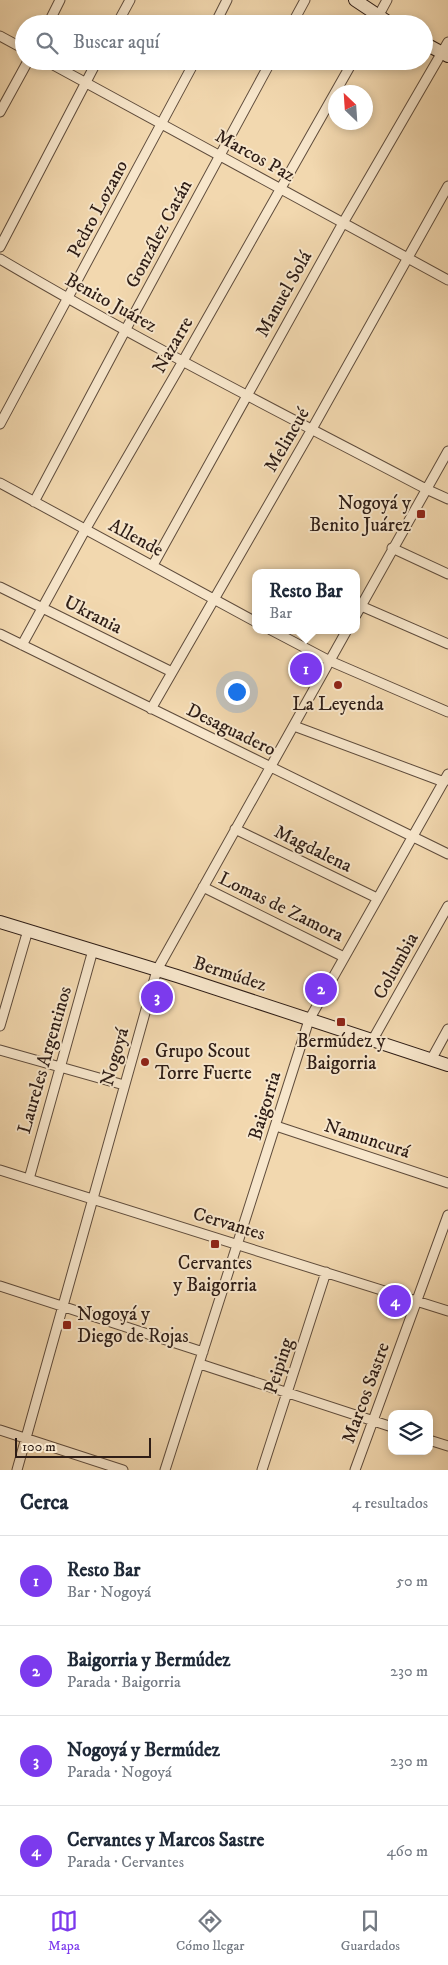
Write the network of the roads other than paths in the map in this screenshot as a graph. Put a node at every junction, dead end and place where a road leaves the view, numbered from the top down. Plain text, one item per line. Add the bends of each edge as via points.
1 (60, 0) edge
2 (130, 0) edge
3 (227, 0) edge
4 (305, 0) edge
5 (355, 0) edge
6 (387, 0) edge
7 (52, 15) edge
8 (122, 15) edge
9 (220, 15) edge
10 (297, 15) edge
11 (371, 15) edge
12 (379, 15) edge
13 (0, 36) edge
14 (15, 45) edge
15 (433, 46) edge
16 (446, 50) edge
17 (23, 70) edge
18 (62, 70) edge
19 (92, 70) edge
20 (190, 70) edge
21 (266, 70) edge
22 (348, 70) edge
23 (86, 83) junction
24 (0, 112) edge
25 (162, 124) junction
26 (219, 156) junction
27 (448, 186) edge
28 (280, 189) junction
29 (343, 223) junction
30 (0, 247) edge
31 (408, 258) junction
32 (0, 259) edge
33 (448, 280) edge
34 (68, 299) junction
35 (126, 329) junction
36 (183, 361) junction
37 (247, 395) junction
38 (0, 424) edge
39 (312, 429) junction
40 (448, 451) edge
41 (0, 483) edge
42 (426, 489) junction
43 (448, 499) edge
44 (34, 502) junction
45 (85, 530) junction
46 (392, 548) junction
47 (153, 565) junction
48 (448, 574) edge
49 (0, 587) edge
50 (213, 600) junction
51 (361, 606) joint
52 (43, 608) junction
53 (252, 620) edge
54 (0, 634) edge
55 (279, 634) edge
56 (345, 634) edge
57 (448, 644) edge
58 (22, 646) junction
59 (330, 661) junction
60 (172, 672) junction
61 (151, 709) junction
62 (448, 712) edge
63 (294, 726) junction
64 (271, 767) junction
65 (446, 778) edge
66 (236, 829) junction
67 (412, 837) junction
68 (448, 854) edge
69 (203, 887) junction
70 (377, 898) junction
71 (448, 906) edge
72 (0, 922) edge
73 (28, 930) junction
74 (93, 950) junction
75 (344, 957) junction
76 (157, 970) junction
77 (309, 1020) junction
78 (0, 1026) edge
79 (448, 1029) edge
80 (372, 1041) junction
81 (0, 1050) edge
82 (431, 1060) junction
83 (448, 1065) edge
84 (60, 1068) junction
85 (124, 1085) junction
86 (276, 1126) junction
87 (0, 1170) edge
88 (29, 1178) junction
89 (448, 1183) edge
90 (93, 1199) junction
91 (448, 1215) edge
92 (238, 1244) junction
93 (326, 1272) junction
94 (0, 1286) edge
95 (418, 1301) junction
96 (63, 1306) junction
97 (448, 1311) edge
98 (203, 1352) junction
99 (200, 1364) junction
100 (287, 1393) junction
101 (373, 1421) junction
102 (388, 1427) edge
103 (0, 1430) edge
104 (26, 1438) junction
105 (433, 1441) edge
106 (448, 1446) edge
107 (17, 1470) edge
108 (123, 1470) edge
109 (165, 1470) edge
110 (262, 1470) edge
111 (355, 1470) edge

1 - 7 street
2 - 8 street
3 - 9 street
4 - 10 street
5 - 11 street
6 - 12 street
13 - 14 street
15 - 16 street
16 - 29 street, Manuel Solá
17 - 24 street
18 - 23 street, Marcos Paz
19 - 23 street
20 - 25 street, Pedro Lozano
21 - 26 street, González Catán
22 - 28 street, Nazarre
23 - 25 street, Marcos Paz
23 - 30 street
25 - 26 street, Marcos Paz
25 - 34 street, Pedro Lozano
26 - 28 street, Marcos Paz
26 - 35 street, González Catán
27 - 31 street, Melincué
28 - 29 street, Marcos Paz
28 - 36 street, Nazarre
29 - 31 street, Marcos Paz
29 - 37 street, Manuel Solá
31 - 33 street, Marcos Paz
31 - 39 street, Melincué
32 - 34 street, Benito Juárez
34 - 35 street, Benito Juárez
34 - 38 street, Pedro Lozano
35 - 36 street, Benito Juárez
35 - 44 street, González Catán
36 - 37 street, Benito Juárez
36 - 45 street, Nazarre
37 - 39 street, Benito Juárez
37 - 47 street, Manuel Solá
39 - 42 street, Benito Juárez
39 - 50 street, Melincué
40 - 42 street
41 - 44 street, Allende
42 - 43 street, Benito Juárez
42 - 46 street
44 - 45 street, Allende
45 - 47 street, Allende
45 - 52 street, Nazarre
46 - 48 street
46 - 51 street
47 - 50 street, Allende
49 - 52 street, Ukrania
50 - 53 street, Allende
50 - 60 street, Melincué
51 - 57 street
52 - 58 street, Nazarre
52 - 60 street, Ukrania
54 - 58 street, Desaguadero
55 - 59 street
56 - 59 street, Nogoyá
58 - 61 street, Desaguadero
59 - 62 street
59 - 63 street, Nogoyá
60 - 61 street, Melincué
61 - 64 street, Desaguadero
63 - 64 street, Nogoyá
63 - 65 street
64 - 66 street, Nogoyá
64 - 67 street, Desaguadero
65 - 67 street, Baigorria
66 - 69 street, Nogoyá
66 - 70 street, Magdalena
67 - 68 street, Desaguadero
67 - 70 street, Baigorria
69 - 75 street, Lomas de Zamora
69 - 76 street, Nogoyá
70 - 75 street, Baigorria
71 - 80 street, Columbia
72 - 73 street, Bermúdez
73 - 74 street, Bermúdez
73 - 78 street
74 - 76 street, Bermúdez
74 - 84 street, Laureles Argentinos
75 - 77 street, Baigorria
76 - 77 street, Bermúdez
76 - 85 street, Nogoyá
77 - 80 street, Bermúdez
77 - 86 street, Baigorria
79 - 82 street
80 - 82 street, Bermúdez
81 - 84 street
82 - 83 street, Bermúdez
84 - 85 street
84 - 88 street, Laureles Argentinos
85 - 90 street, Nogoyá
86 - 89 street, Namuncurá
86 - 92 street, Baigorria
87 - 88 street, Cervantes
88 - 90 street, Cervantes
90 - 92 street, Cervantes
90 - 96 street, Nogoyá
91 - 95 street, Marcos Sastre
92 - 93 street, Cervantes
92 - 98 street, Baigorria
93 - 95 street, Cervantes
93 - 100 street, Peiping
94 - 96 street
95 - 97 street, Cervantes
95 - 101 street, Marcos Sastre
96 - 98 street
96 - 104 street, Nogoyá
98 - 99 street, Baigorria
99 - 100 street
99 - 109 street, Baigorria
100 - 101 street
100 - 110 street, Peiping
101 - 102 street
101 - 111 street, Marcos Sastre
103 - 104 street
104 - 107 street, Nogoyá
104 - 108 street
105 - 106 street

